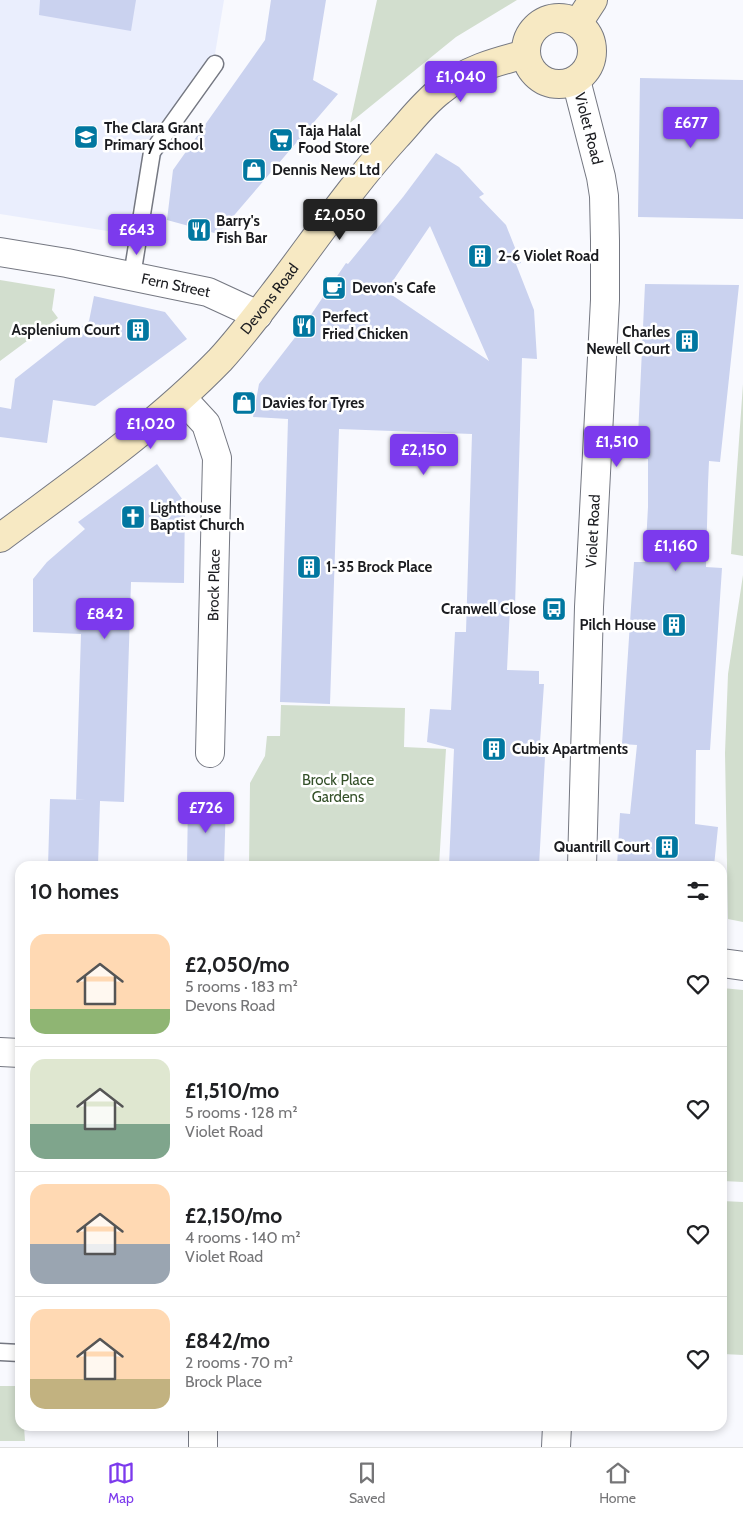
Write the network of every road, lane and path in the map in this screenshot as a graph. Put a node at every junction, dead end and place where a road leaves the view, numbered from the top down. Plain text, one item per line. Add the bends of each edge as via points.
1 (594, 0) edge
2 (578, 24) junction
3 (526, 54) junction
4 (215, 64) dead end
5 (576, 80) junction
6 (0, 252) edge
7 (132, 276) junction
8 (258, 315) junction
9 (182, 398) junction
10 (0, 538) edge
11 (210, 753) dead end
12 (582, 861) edge
13 (727, 964) edge
14 (743, 966) edge
15 (0, 1052) edge
16 (15, 1053) edge
17 (0, 1352) edge
18 (15, 1353) edge
19 (203, 1431) edge
20 (557, 1431) edge
21 (203, 1447) edge
22 (556, 1447) edge

1 - 2 main road
2 - 3 main road via 564,18 549,20 536,27 528,39
2 - 5 main road via 590,38 592,57 584,74
3 - 5 main road via 535,74 544,80 566,84
3 - 8 main road, Devons Road via 472,70 440,90 357,182
4 - 7 lane via 152,152
5 - 12 street, Violet Road via 601,177 605,241 605,300 588,617
6 - 7 street, Fern Street
7 - 8 street, Fern Street via 208,292
8 - 9 main road, Devons Road
9 - 10 main road, Devons Road
9 - 11 street, Brock Place via 206,424 217,458
13 - 14 street
15 - 16 street
17 - 18 lane
19 - 21 street
20 - 22 street

